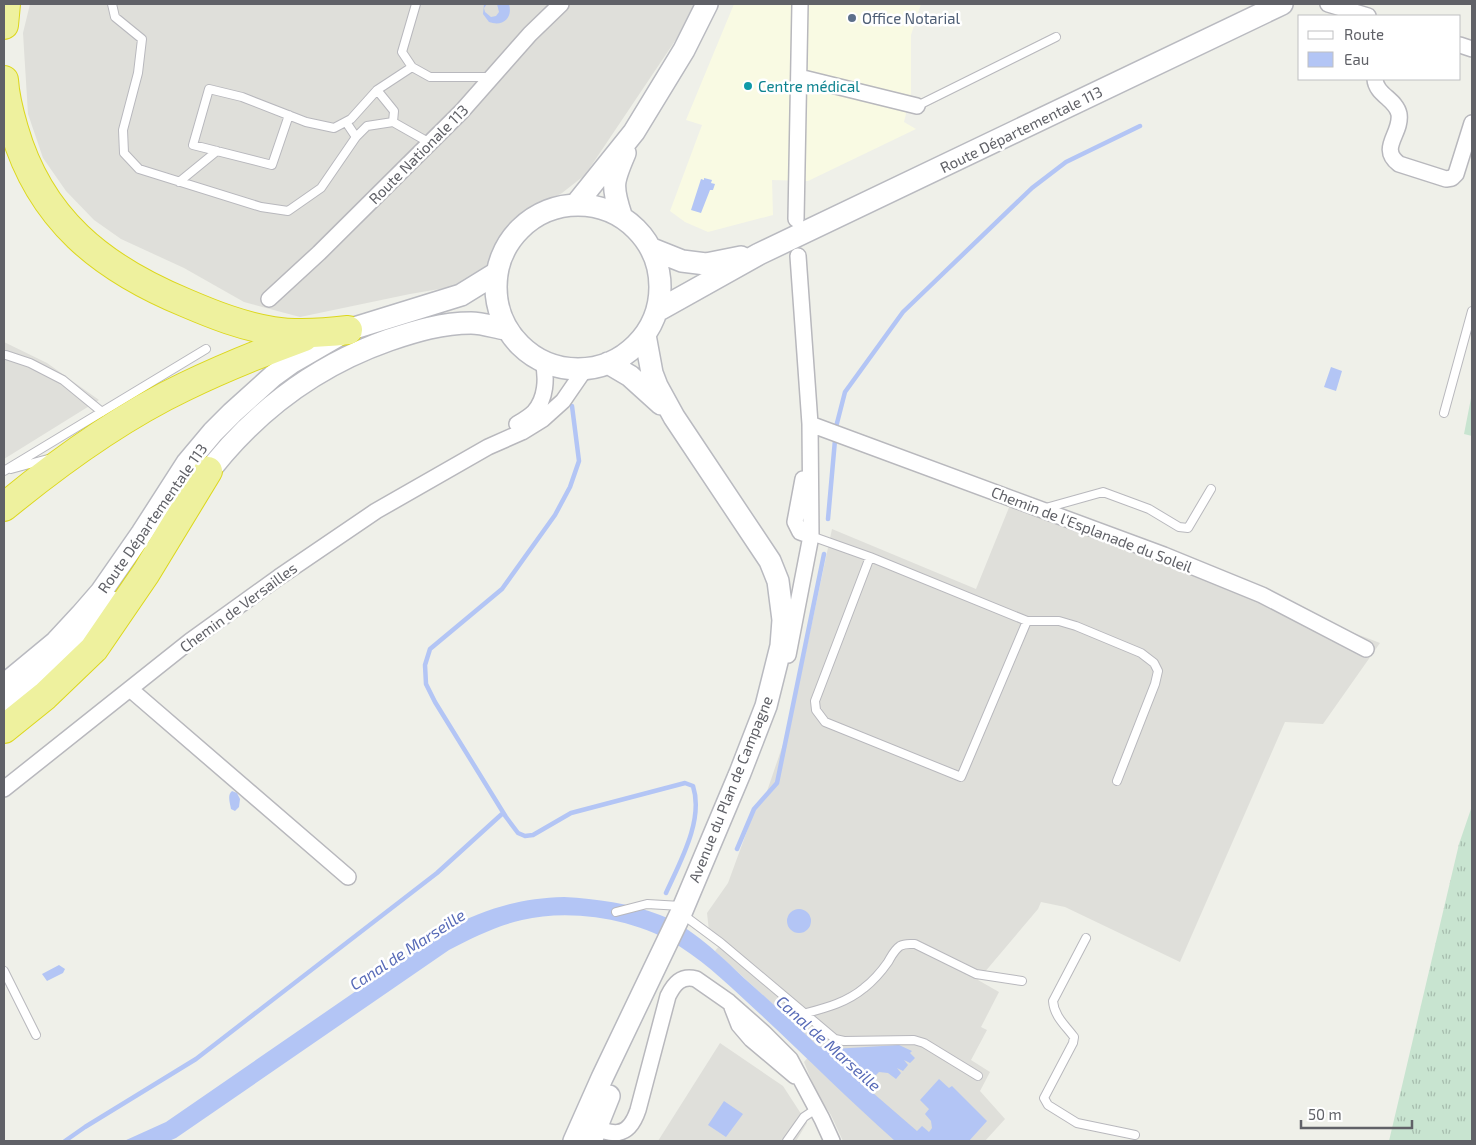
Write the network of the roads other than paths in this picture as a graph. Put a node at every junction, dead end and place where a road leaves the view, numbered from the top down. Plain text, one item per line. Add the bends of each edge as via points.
1 (6, 4) edge
2 (112, 4) edge
3 (416, 4) edge
4 (561, 4) edge
5 (707, 4) edge
6 (800, 4) edge
7 (1282, 4) edge
8 (1328, 4) edge
9 (1365, 15) edge
10 (4, 25) edge
11 (1056, 37) dead end
12 (412, 68) junction
13 (492, 76) junction
14 (798, 77) junction
15 (4, 80) edge
16 (1375, 80) edge
17 (377, 90) junction
18 (917, 106) joint
19 (289, 115) junction
20 (346, 122) junction
21 (393, 122) junction
22 (1472, 123) edge
23 (634, 132) junction
24 (356, 137) junction
25 (430, 143) junction
26 (217, 151) junction
27 (179, 182) junction
28 (577, 203) junction
29 (621, 215) junction
30 (796, 219) dead end
31 (652, 249) junction
32 (759, 254) junction
33 (798, 256) dead end
34 (496, 274) junction
35 (269, 299) dead end
36 (1472, 311) edge
37 (657, 312) junction
38 (505, 329) junction
39 (348, 330) junction
40 (312, 334) junction
41 (645, 335) junction
42 (206, 349) dead end
43 (6, 355) dead end
44 (543, 362) junction
45 (608, 363) junction
46 (583, 372) junction
47 (102, 412) junction
48 (1444, 413) dead end
49 (674, 417) junction
50 (810, 424) junction
51 (488, 447) junction
52 (76, 451) junction
53 (4, 471) edge
54 (208, 471) junction
55 (1211, 489) dead end
56 (4, 507) edge
57 (1041, 509) junction
58 (811, 536) junction
59 (870, 557) junction
60 (1027, 620) junction
61 (1366, 649) dead end
62 (4, 685) edge
63 (130, 689) junction
64 (4, 701) edge
65 (766, 706) junction
66 (4, 729) edge
67 (1117, 781) dead end
68 (4, 789) edge
69 (348, 877) dead end
70 (616, 912) dead end
71 (680, 914) junction
72 (1086, 938) dead end
73 (4, 971) edge
74 (1022, 981) dead end
75 (803, 1014) junction
76 (36, 1034) dead end
77 (978, 1076) dead end
78 (816, 1109) junction
79 (586, 1134) edge
80 (1135, 1135) dead end
81 (787, 1141) edge
82 (832, 1141) edge

1 - 10 highway
2 - 27 lane via 115,17 142,39 138,73 123,130 124,153 139,170
3 - 12 lane via 402,52
4 - 13 street, Route Nationale 113
5 - 23 main road via 684,50
6 - 14 street
7 - 32 main road, Route Départementale 113
8 - 9 street
11 - 18 lane
12 - 13 lane via 430,76
12 - 17 lane
13 - 25 street, Route Nationale 113
14 - 18 street
14 - 30 street
15 - 40 highway via 5,96 21,153 41,193 74,235 101,258 137,280 203,311 274,331
16 - 22 street via 1375,85 1398,112 1399,122 1390,154 1399,164 1452,178
17 - 20 lane
17 - 21 lane via 394,111
19 - 20 lane via 334,128
19 - 26 lane via 272,165
19 - 26 lane via 242,97 209,89 193,145
20 - 24 lane
21 - 24 lane via 368,126
21 - 25 lane
23 - 28 main road
23 - 29 main road via 614,178
24 - 27 lane via 321,188 288,212
25 - 35 street, Route Nationale 113
26 - 27 lane
28 - 29 main road, Route Départementale 113 via 597,205
28 - 34 main road, Route Départementale 113 via 548,212 520,231 507,249
29 - 31 main road, Route Départementale 113
31 - 32 main road, Route Départementale 113 via 682,261 706,264
31 - 37 main road, Route Départementale 113 via 661,289
32 - 37 main road, Route Départementale 113
33 - 50 street
34 - 38 main road, Route Départementale 113 via 495,294
34 - 39 main road, Route Départementale 113 via 461,295
36 - 48 lane
37 - 41 main road, Route Départementale 113
38 - 44 main road, Route Départementale 113 via 523,350
38 - 54 main road, Route Départementale 113 via 472,323 414,331 333,364 263,412
39 - 40 highway
39 - 62 main road, Route Départementale 113 via 273,376 219,426 187,464 101,592 56,642
40 - 52 highway via 184,387
41 - 45 main road, Route Départementale 113 via 627,352
41 - 49 main road, Avenue du Plan de Campagne via 656,386
42 - 47 lane
43 - 47 lane via 30,362 63,380
44 - 46 main road, Route Départementale 113
44 - 51 street, Chemin de Versailles via 546,373 542,400 533,413
45 - 46 main road, Route Départementale 113
45 - 49 main road, Avenue du Plan de Campagne via 643,386
46 - 51 street, Chemin de Versailles via 563,401 543,419
47 - 53 lane
49 - 65 main road, Avenue du Plan de Campagne via 770,561 778,581 783,620 781,646
50 - 57 street, Chemin de l'Esplanade du Soleil
50 - 58 street via 810,446 796,522 800,532
51 - 63 street, Chemin de Versailles via 376,511 327,544 190,641
52 - 53 lane
52 - 56 highway
54 - 64 main road, Route Départementale 113 via 103,615 68,653
54 - 66 highway via 135,590 94,649 53,689
55 - 57 lane via 1188,528 1179,527 1149,509 1103,492
57 - 61 street, Chemin de l'Esplanade du Soleil via 1164,554 1262,595
58 - 59 lane
58 - 65 street via 788,656
59 - 60 lane
59 - 60 lane via 815,701 816,710 825,722 952,774 961,777
60 - 67 lane via 1059,621 1076,626 1141,652 1154,663 1158,671 1155,684
63 - 68 street, Chemin de Versailles
63 - 69 street
65 - 71 main road, Avenue du Plan de Campagne
70 - 71 lane via 647,904
71 - 75 lane via 722,943
71 - 79 main road, Avenue du Plan de Campagne via 602,1078
72 - 80 lane via 1053,1001 1058,1018 1074,1038 1044,1098 1048,1105 1077,1123
73 - 76 lane
74 - 75 lane via 976,974 907,943 894,952 863,989 828,1008
75 - 77 lane via 835,1039 905,1038 924,1043
78 - 79 street via 790,1059 730,1002 696,979 686,977 677,982 668,996 631,1126 621,1133
78 - 81 lane via 804,1117
78 - 82 street

